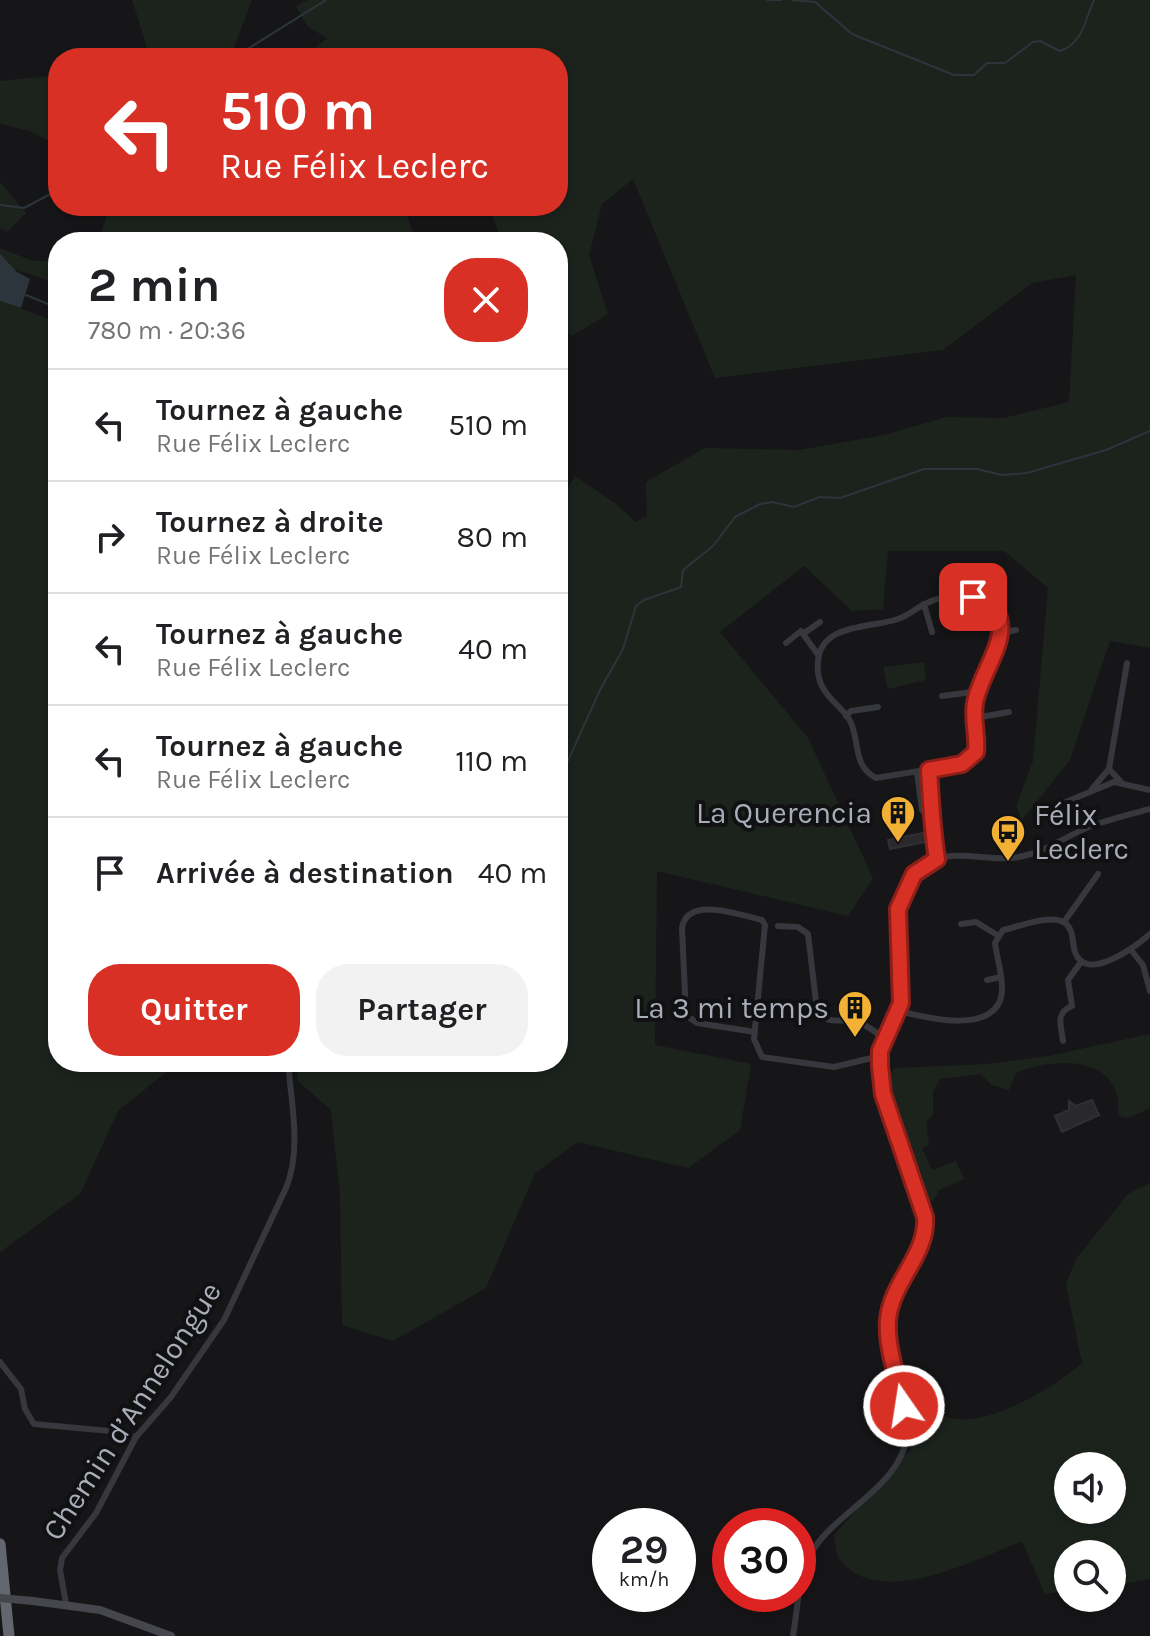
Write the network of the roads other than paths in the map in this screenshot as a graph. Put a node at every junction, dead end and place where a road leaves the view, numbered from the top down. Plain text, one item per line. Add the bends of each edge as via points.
1 (924, 604) junction
2 (820, 622) dead end
3 (1016, 630) dead end
4 (932, 632) dead end
5 (1001, 633) junction
6 (803, 634) junction
7 (786, 643) dead end
8 (819, 656) junction
9 (1127, 663) dead end
10 (977, 694) junction
11 (942, 696) dead end
12 (878, 707) dead end
13 (1009, 712) dead end
14 (846, 716) junction
15 (975, 718) junction
16 (1109, 769) junction
17 (929, 770) junction
18 (917, 772) junction
19 (1122, 783) junction
20 (1091, 790) junction
21 (1150, 790) edge
22 (931, 794) junction
23 (921, 796) junction
24 (1150, 809) edge
25 (1044, 811) dead end
26 (930, 818) junction
27 (937, 859) junction
28 (1098, 874) dead end
29 (1064, 922) junction
30 (961, 924) dead end
31 (778, 926) dead end
32 (1150, 934) edge
33 (997, 935) junction
34 (1131, 950) junction
35 (1081, 962) junction
36 (1001, 977) junction
37 (987, 980) dead end
38 (1150, 991) edge
39 (899, 1011) junction
40 (755, 1032) junction
41 (885, 1039) junction
42 (1063, 1041) dead end
43 (880, 1056) junction
44 (289, 1072) edge
45 (0, 1362) edge
46 (136, 1437) junction
47 (0, 1544) edge
48 (0, 1598) edge
49 (66, 1604) junction
50 (9, 1636) edge
51 (171, 1636) edge
52 (793, 1636) edge

1 - 4 street
1 - 5 street via 967,594 981,599 998,616
1 - 8 street via 898,619 837,633
2 - 6 street
3 - 5 street
5 - 10 street
6 - 7 street
6 - 8 street
8 - 14 street via 824,690
9 - 16 street
10 - 11 street
10 - 15 street
12 - 14 street
13 - 15 street
14 - 18 street via 857,755 870,774 876,778
15 - 17 street via 977,745 971,759
16 - 19 street
16 - 20 street
17 - 18 street
17 - 22 street
18 - 23 street
19 - 20 street
19 - 21 street
20 - 25 street
22 - 23 street
22 - 26 street
23 - 26 street via 922,810
24 - 27 street via 1016,858
26 - 27 street
27 - 39 street via 914,874 898,909
28 - 29 street
29 - 33 street via 1054,919
29 - 35 street
30 - 33 street via 976,922
31 - 41 street via 798,927 808,934 821,1018 854,1021
32 - 34 street
33 - 36 street
34 - 35 street via 1119,958
34 - 38 street via 1143,965
35 - 42 street via 1068,980 1072,1006 1059,1016
36 - 37 street
36 - 39 street via 1000,1002 982,1018 951,1021
39 - 41 street
40 - 40 street via 765,925 748,917 693,911 682,928 686,1015 697,1023
40 - 43 street via 758,1052 767,1060 834,1067
41 - 43 street
43 - 52 street via 883,1094 927,1233 888,1320 907,1437 884,1478 815,1547 804,1568
44 - 46 street, Chemin d’Annelongue via 294,1142 286,1188 224,1320
45 - 46 street via 21,1389 34,1424
46 - 49 street, Chemin d’Annelongue via 96,1513 62,1558
47 - 50 highway
48 - 49 street, bridge
49 - 51 street via 100,1610

